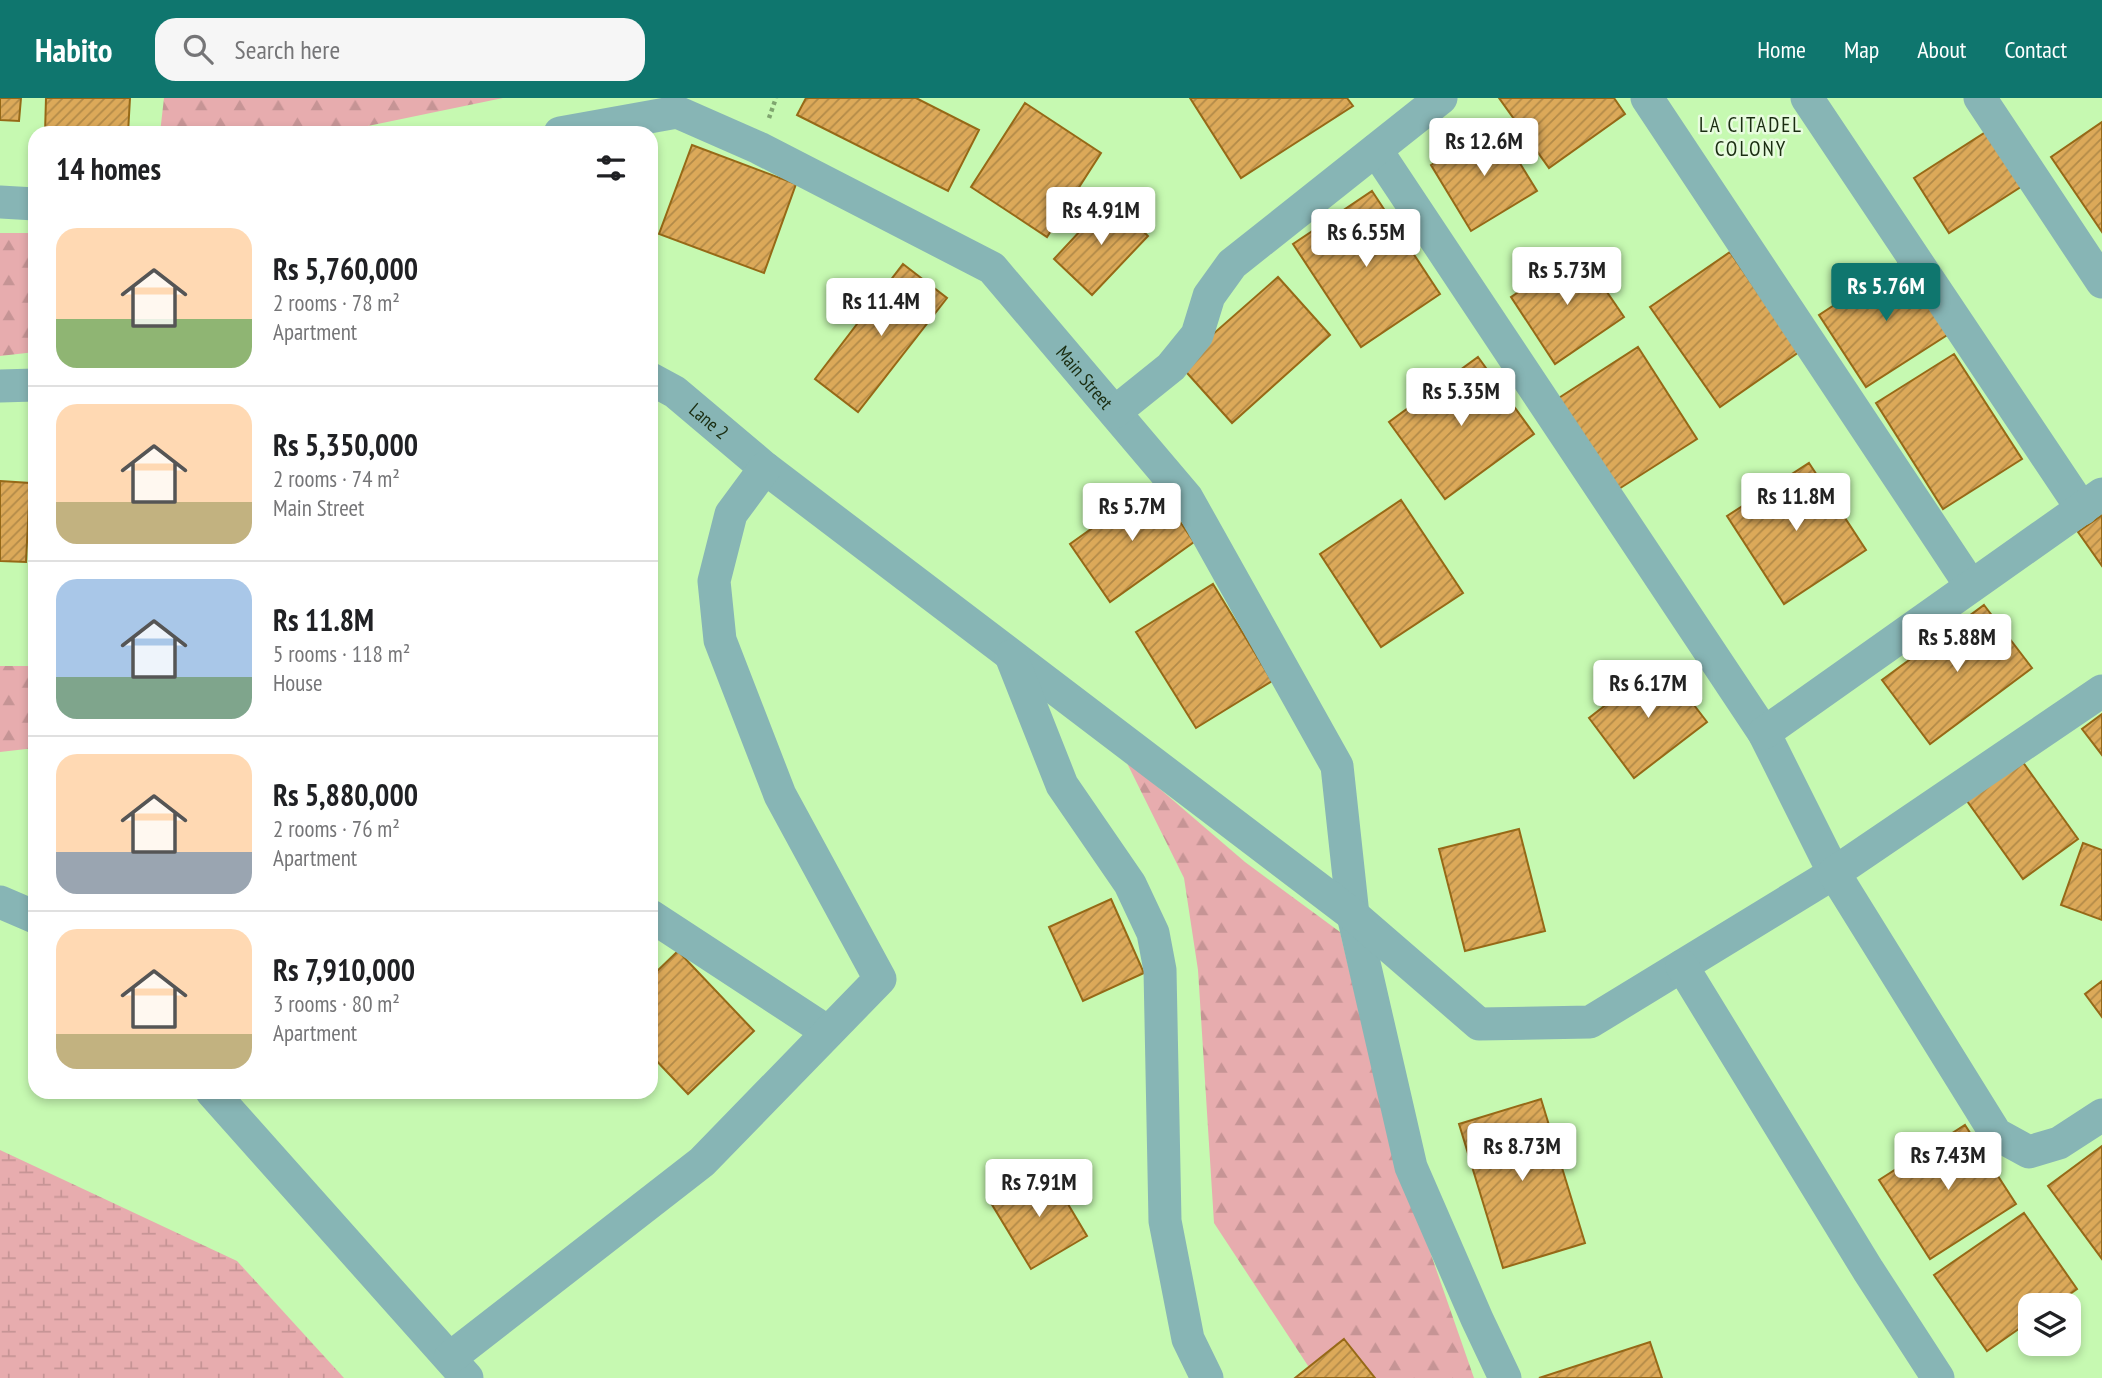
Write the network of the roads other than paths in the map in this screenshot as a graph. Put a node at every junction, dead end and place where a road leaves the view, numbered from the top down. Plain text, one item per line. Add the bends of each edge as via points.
1 (1441, 98) edge
2 (1647, 98) edge
3 (1807, 98) edge
4 (1980, 98) edge
5 (1405, 109) edge
6 (599, 126) edge
7 (1376, 150) junction
8 (0, 202) edge
9 (28, 204) edge
10 (2102, 282) edge
11 (658, 383) edge
12 (28, 385) edge
13 (0, 386) edge
14 (1115, 412) junction
15 (765, 468) junction
16 (2092, 501) edge
17 (1971, 586) junction
18 (1011, 656) junction
19 (2102, 691) edge
20 (1764, 733) junction
21 (1834, 873) junction
22 (0, 902) edge
23 (28, 914) edge
24 (1353, 915) junction
25 (658, 921) edge
26 (1682, 966) junction
27 (828, 1032) junction
28 (218, 1099) edge
29 (2102, 1115) edge
30 (459, 1368) edge
31 (1207, 1378) edge
32 (1505, 1378) edge
33 (1938, 1378) edge

1 - 5 street
2 - 17 street
3 - 16 street
4 - 10 street
5 - 7 street
6 - 14 street, Main Street via 677,112 759,148 992,268
7 - 14 street via 1232,264 1209,296 1197,335 1171,367
7 - 20 street
8 - 9 street
11 - 15 street, Lane 2
12 - 13 street
14 - 24 street, Main Street via 1187,498 1337,766
15 - 18 street, Lane 2
15 - 27 street via 731,514 714,581 720,640 780,795 880,979
16 - 17 street
17 - 20 street
18 - 24 street, Lane 2
18 - 31 street via 1062,785 1130,884 1153,933 1160,971 1165,1221 1188,1339
19 - 21 street, Lane 2
20 - 21 street
21 - 26 street, Lane 2
21 - 29 street via 1996,1134 2029,1152 2059,1143
22 - 23 street
24 - 26 street, Lane 2 via 1479,1024 1590,1023
24 - 32 street, Main Street via 1411,1167
25 - 27 street
26 - 33 street
27 - 30 street via 702,1162
28 - 30 street

